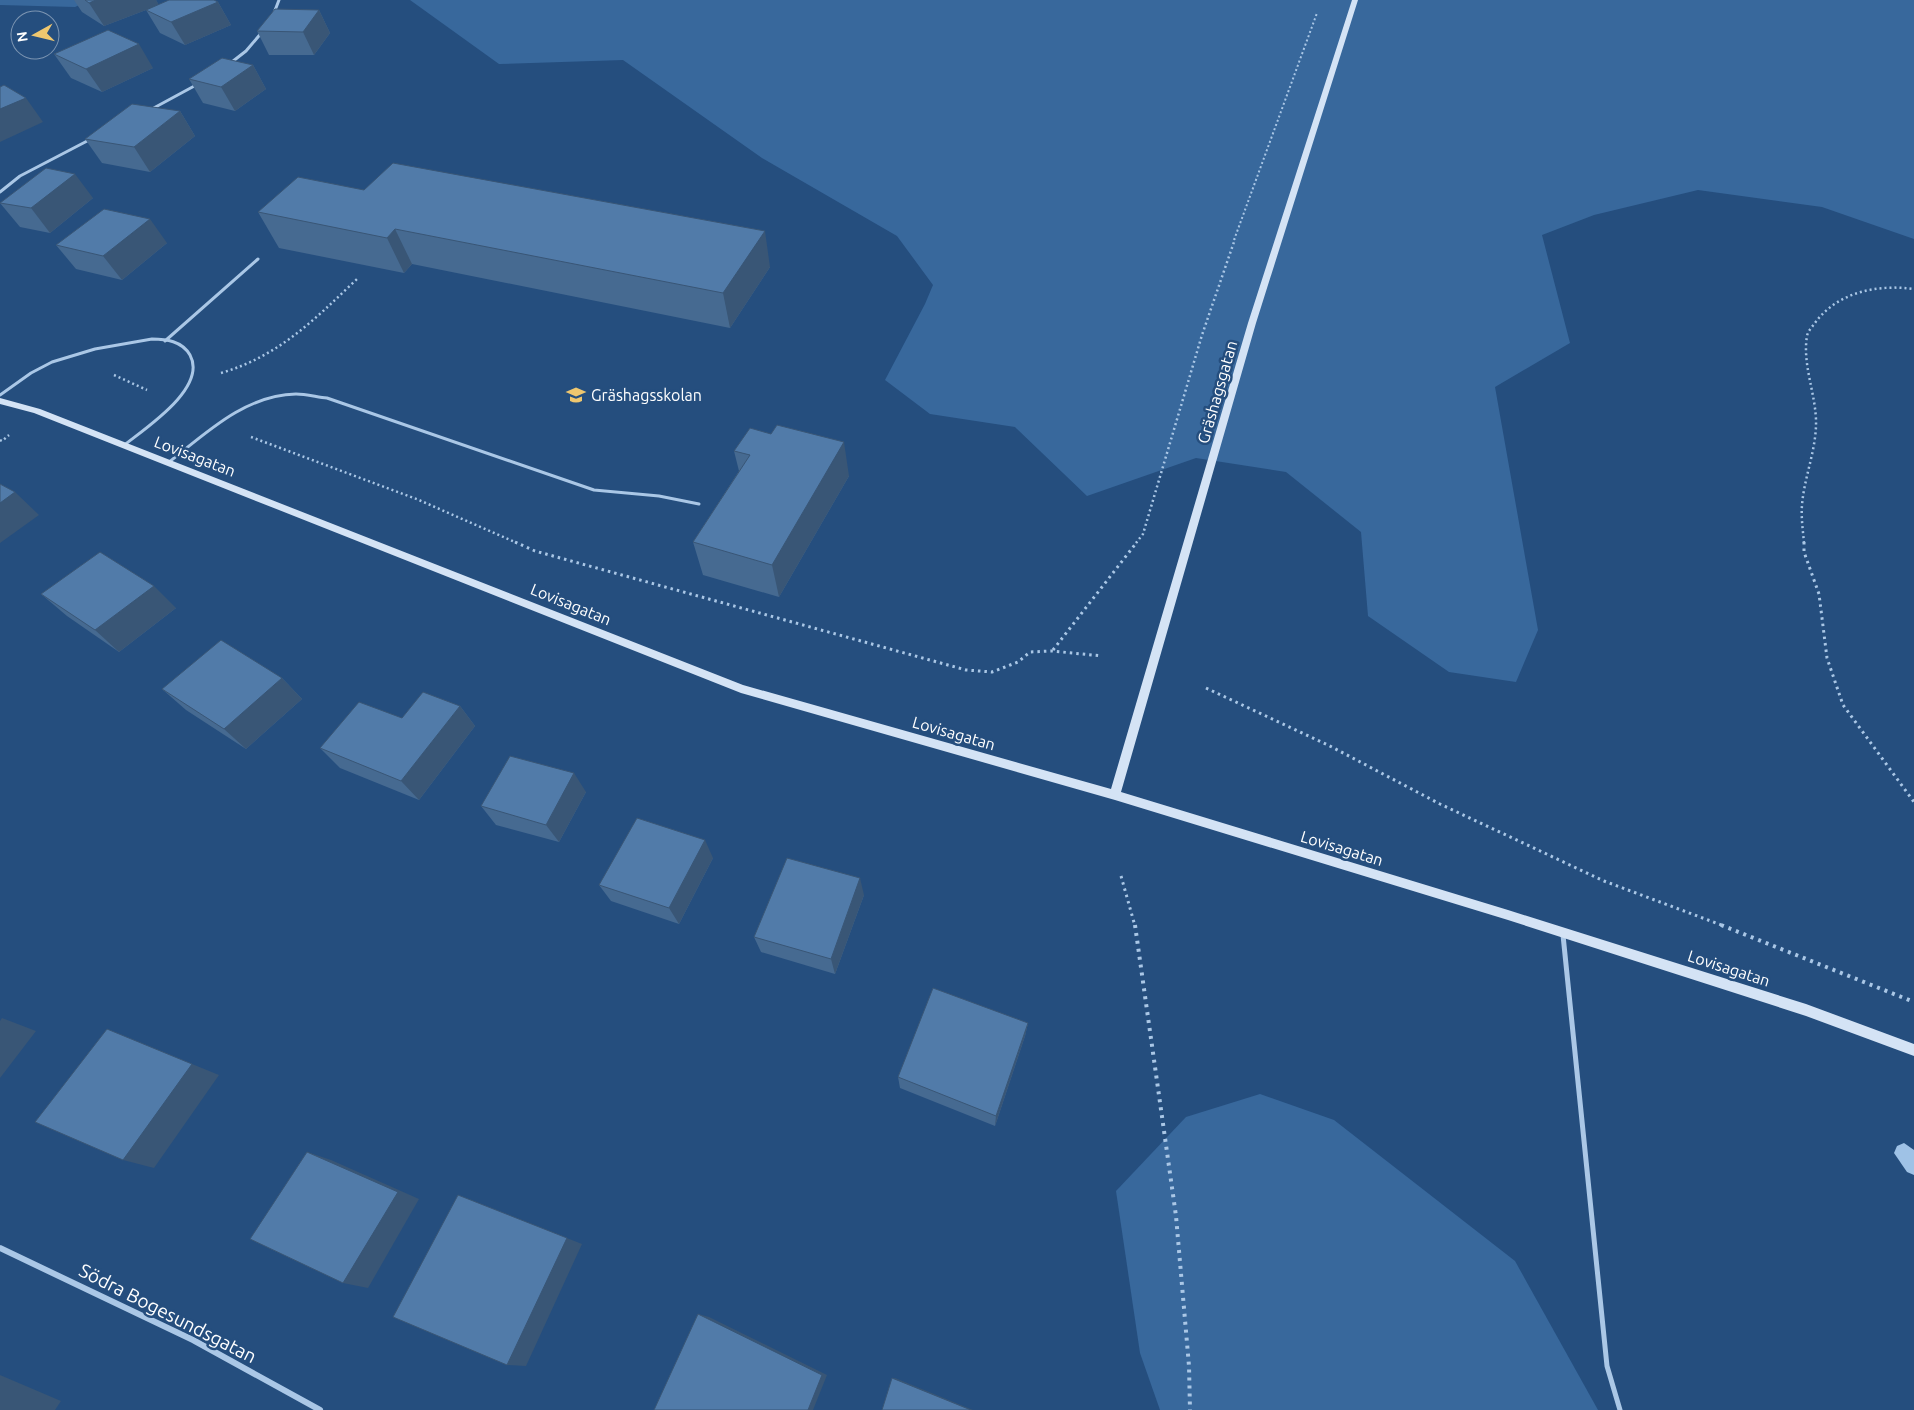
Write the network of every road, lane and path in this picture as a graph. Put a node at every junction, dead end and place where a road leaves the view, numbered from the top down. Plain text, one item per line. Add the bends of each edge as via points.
1 (280, 0) edge
2 (1355, 0) edge
3 (1320, 8) dead end
4 (273, 17) edge
5 (264, 30) edge
6 (223, 68) edge
7 (206, 79) edge
8 (146, 113) edge
9 (92, 139) edge
10 (0, 192) edge
11 (258, 258) dead end
12 (357, 279) dead end
13 (1914, 289) edge
14 (165, 341) junction
15 (110, 373) dead end
16 (190, 377) junction
17 (0, 395) edge
18 (0, 401) edge
19 (174, 403) junction
20 (37, 412) junction
21 (218, 424) junction
22 (0, 440) edge
23 (123, 446) junction
24 (168, 463) junction
25 (699, 504) dead end
26 (1052, 651) junction
27 (1102, 656) dead end
28 (1206, 688) dead end
29 (1115, 796) junction
30 (1914, 802) edge
31 (1120, 876) dead end
32 (1563, 933) junction
33 (1914, 1002) edge
34 (1914, 1050) edge
35 (0, 1248) edge
36 (320, 1410) edge
37 (1190, 1410) edge
38 (1620, 1410) edge

1 - 4 street
2 - 29 street, Gräshagsgatan via 1252,323
3 - 26 path via 1257,172 1208,316 1143,534
5 - 6 street via 246,51
7 - 8 street
9 - 10 street via 20,176
11 - 14 lane
12 - 16 path via 294,337 265,357 244,368
13 - 30 path via 1899,287 1859,292 1838,300 1822,313 1807,334 1807,362 1816,427 1802,505 1804,552 1819,594 1827,658 1843,705
14 - 16 lane via 185,348 192,356
14 - 17 lane via 154,339 70,356 40,367
15 - 19 path
16 - 19 lane
18 - 20 street, Lovisagatan
19 - 23 lane
20 - 22 path
20 - 23 street, Lovisagatan
21 - 24 lane
21 - 25 lane via 269,398 295,394 327,398 594,490 659,496
21 - 26 path via 419,500 535,551 947,665 992,672 1018,662 1030,652
23 - 24 street, Lovisagatan
24 - 29 street, Lovisagatan via 741,689
26 - 27 path
28 - 33 path via 1604,881
29 - 32 street, Lovisagatan
31 - 37 path via 1137,932 1176,1216
32 - 34 street, Lovisagatan via 1806,1010
32 - 38 lane via 1607,1366
35 - 36 street, Södra Bogesundsgatan via 193,1340

